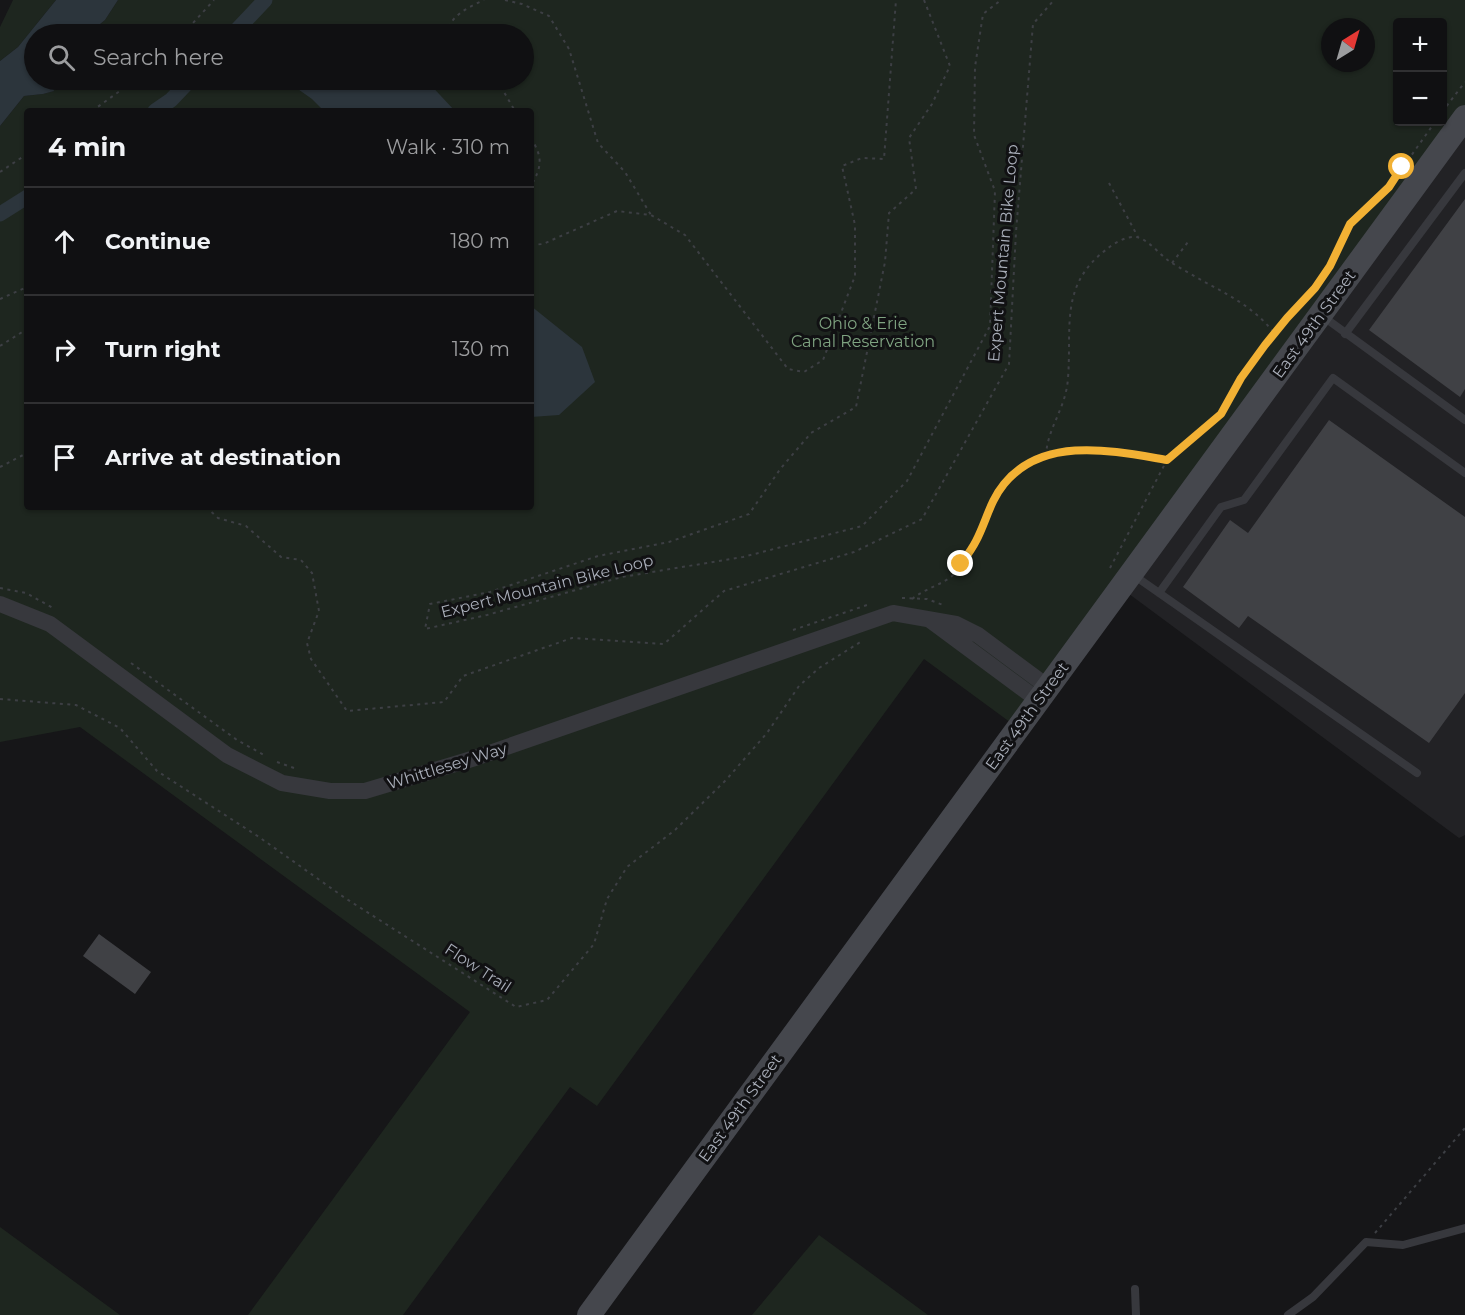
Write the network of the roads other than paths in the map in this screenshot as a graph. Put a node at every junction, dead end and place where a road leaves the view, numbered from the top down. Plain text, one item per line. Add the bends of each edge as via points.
1 (1465, 117) edge
2 (1465, 173) edge
3 (1320, 315) junction
4 (1346, 334) junction
5 (1465, 420) edge
6 (1465, 473) edge
7 (1131, 573) junction
8 (1159, 592) junction
9 (0, 604) edge
10 (1043, 694) junction
11 (1417, 773) dead end
12 (1465, 1228) edge
13 (1135, 1289) dead end
14 (589, 1315) edge
15 (1136, 1315) edge
16 (1288, 1315) edge

1 - 3 street, East 49th Street
2 - 4 lane
3 - 4 lane
3 - 7 street, East 49th Street
4 - 5 lane
6 - 8 lane via 1333,378 1245,500 1221,507
7 - 8 lane
7 - 10 street, East 49th Street
8 - 11 lane
9 - 10 street, Whittlesey Way via 50,624 227,755 282,783 330,791 365,791 476,758 873,612 956,624 978,635
10 - 14 street, East 49th Street
12 - 16 lane via 1403,1245 1366,1242 1313,1297
13 - 15 lane

